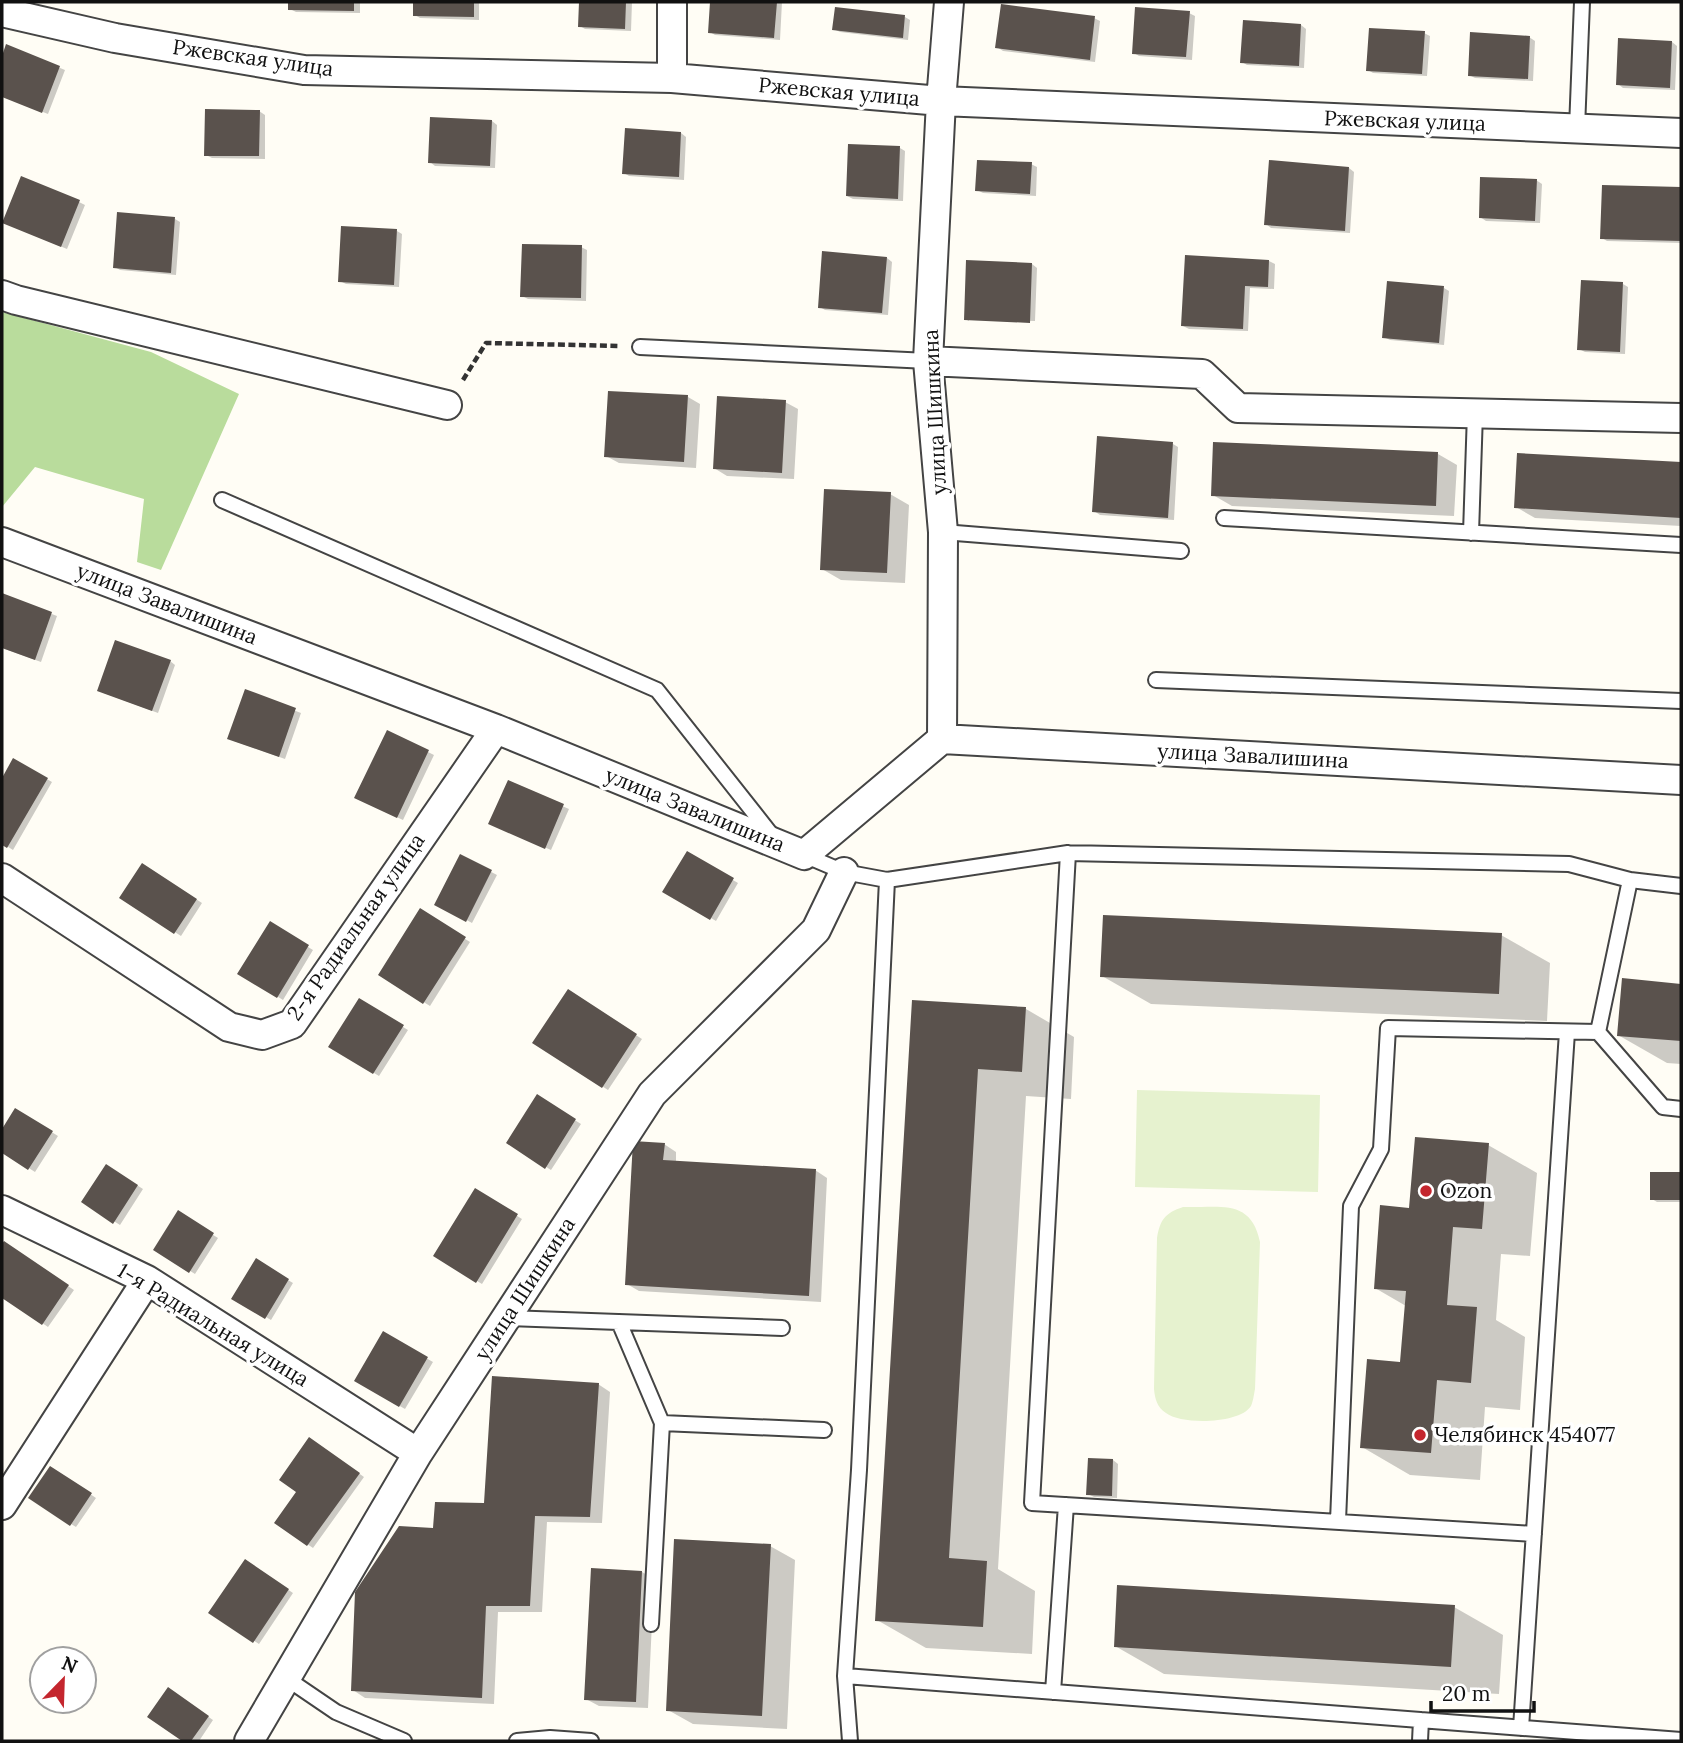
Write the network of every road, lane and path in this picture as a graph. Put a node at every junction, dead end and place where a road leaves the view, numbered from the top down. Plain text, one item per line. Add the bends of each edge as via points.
1 (672, 2) edge
2 (949, 2) edge
3 (1581, 2) edge
4 (2, 12) edge
5 (672, 78) junction
6 (941, 101) junction
7 (1577, 128) junction
8 (1681, 133) edge
9 (2, 295) edge
10 (640, 347) joint
11 (928, 361) junction
12 (447, 405) joint
13 (1475, 413) junction
14 (1681, 418) edge
15 (222, 500) dead end
16 (1224, 518) dead end
17 (943, 531) junction
18 (1471, 533) junction
19 (2, 542) edge
20 (1681, 545) edge
21 (1181, 551) dead end
22 (1156, 680) dead end
23 (1681, 701) edge
24 (495, 729) junction
25 (942, 739) junction
26 (1681, 780) edge
27 (791, 850) junction
28 (1068, 853) junction
29 (844, 872) junction
30 (2, 878) edge
31 (887, 880) junction
32 (1630, 880) junction
33 (1681, 886) edge
34 (1567, 1032) junction
35 (1598, 1032) junction
36 (1681, 1109) edge
37 (2, 1210) edge
38 (147, 1280) junction
39 (505, 1318) junction
40 (619, 1322) junction
41 (782, 1328) dead end
42 (662, 1423) junction
43 (824, 1430) dead end
44 (418, 1453) junction
45 (2, 1505) edge
46 (1066, 1505) junction
47 (1338, 1521) junction
48 (1534, 1534) junction
49 (651, 1624) dead end
50 (845, 1676) junction
51 (286, 1678) junction
52 (1053, 1692) junction
53 (1421, 1720) junction
54 (1521, 1728) junction
55 (1681, 1740) edge
56 (249, 1741) edge
57 (404, 1741) edge
58 (517, 1741) edge
59 (591, 1741) edge
60 (850, 1741) edge
61 (1419, 1741) edge

1 - 5 street
2 - 6 street, улица Шишкина
3 - 7 lane
4 - 5 street, Ржевская улица via 115,38 304,70
5 - 6 street, Ржевская улица
6 - 7 street, Ржевская улица
6 - 11 street, улица Шишкина
7 - 8 street, Ржевская улица
9 - 12 street
10 - 11 lane
10 - 12 path via 486,343
11 - 13 street via 1202,374 1238,408
11 - 17 street, улица Шишкина
13 - 14 street
13 - 18 lane
15 - 27 lane via 657,690
16 - 18 lane
17 - 21 lane
17 - 25 street, улица Шишкина
18 - 20 lane
19 - 24 street, улица Завалишина
22 - 23 lane
24 - 27 street, улица Завалишина
24 - 30 street, 2-я Радиальная улица via 292,1024 262,1035 229,1027
25 - 26 street, улица Завалишина
25 - 27 street, улица Завалишина
27 - 29 lane
28 - 31 lane
28 - 32 lane via 1569,864
28 - 46 lane via 1032,1503
29 - 31 lane
29 - 39 street, улица Шишкина via 816,930 652,1094
31 - 50 lane
32 - 33 lane
32 - 35 lane
34 - 35 lane
34 - 47 lane via 1388,1028 1381,1149 1352,1206
34 - 48 lane
35 - 36 lane via 1663,1107
37 - 38 street, 1-я Радиальная улица
38 - 44 street, 1-я Радиальная улица
38 - 45 street
39 - 40 lane
39 - 44 street, улица Шишкина
40 - 41 lane
40 - 42 lane
42 - 43 lane
42 - 49 lane
44 - 51 street, улица Шишкина
46 - 47 lane
46 - 52 lane
47 - 48 lane
48 - 54 lane
50 - 52 lane
50 - 60 lane
51 - 56 street, улица Шишкина
51 - 57 lane via 336,1712
52 - 53 lane
53 - 54 lane
53 - 61 lane
54 - 55 lane
58 - 59 lane

